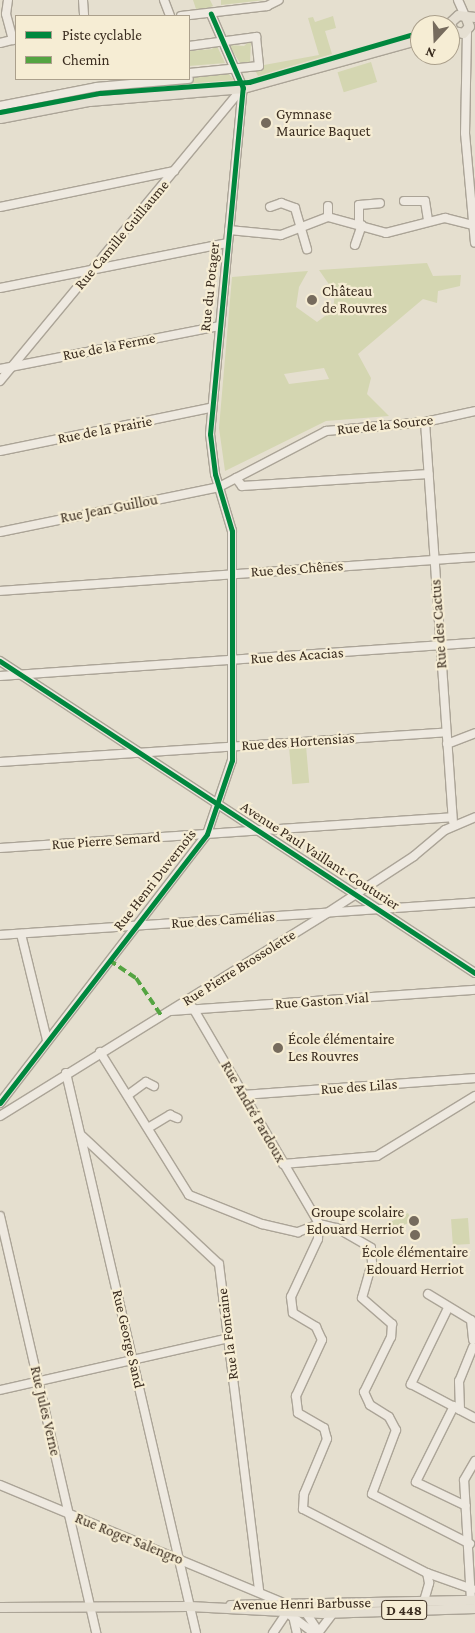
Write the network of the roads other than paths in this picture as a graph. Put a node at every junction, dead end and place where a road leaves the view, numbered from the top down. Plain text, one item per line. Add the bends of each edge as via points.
1 (8, 0) edge
2 (83, 0) edge
3 (164, 0) edge
4 (280, 0) edge
5 (459, 3) edge
6 (211, 14) junction
7 (84, 15) edge
8 (170, 15) edge
9 (190, 15) edge
10 (461, 25) edge
11 (15, 40) edge
12 (223, 42) junction
13 (410, 42) edge
14 (0, 43) edge
15 (190, 46) edge
16 (235, 70) junction
17 (192, 73) edge
18 (465, 75) junction
19 (475, 75) edge
20 (178, 80) edge
21 (243, 88) junction
22 (0, 106) edge
23 (0, 118) edge
24 (174, 172) junction
25 (404, 201) dead end
26 (380, 203) dead end
27 (328, 206) dead end
28 (0, 207) edge
29 (270, 207) dead end
30 (328, 217) junction
31 (428, 220) junction
32 (360, 224) junction
33 (474, 225) junction
34 (298, 227) junction
35 (229, 230) junction
36 (227, 243) junction
37 (475, 243) edge
38 (355, 245) dead end
39 (307, 249) dead end
40 (93, 270) junction
41 (0, 288) edge
42 (219, 326) junction
43 (12, 367) junction
44 (0, 369) edge
45 (0, 381) edge
46 (210, 408) junction
47 (475, 411) edge
48 (425, 422) junction
49 (0, 451) edge
50 (429, 474) junction
51 (236, 478) junction
52 (219, 487) junction
53 (0, 532) edge
54 (475, 557) edge
55 (435, 560) junction
56 (233, 574) junction
57 (0, 591) edge
58 (475, 643) edge
59 (440, 646) junction
60 (233, 660) junction
61 (0, 661) edge
62 (20, 674) junction
63 (0, 676) edge
64 (446, 732) junction
65 (475, 733) edge
66 (447, 744) junction
67 (233, 746) junction
68 (141, 752) junction
69 (0, 762) edge
70 (218, 804) junction
71 (475, 817) edge
72 (453, 821) junction
73 (260, 831) junction
74 (207, 834) junction
75 (0, 848) edge
76 (355, 894) junction
77 (475, 903) edge
78 (382, 912) junction
79 (327, 913) junction
80 (288, 916) junction
81 (310, 924) junction
82 (134, 926) junction
83 (21, 934) junction
84 (0, 935) edge
85 (475, 973) edge
86 (475, 990) edge
87 (188, 1000) junction
88 (194, 1010) junction
89 (169, 1011) junction
90 (47, 1040) junction
91 (100, 1052) junction
92 (66, 1073) junction
93 (475, 1078) edge
94 (154, 1086) dead end
95 (243, 1095) junction
96 (128, 1096) junction
97 (475, 1096) edge
98 (2, 1100) edge
99 (13, 1107) junction
100 (0, 1116) edge
101 (177, 1118) dead end
102 (148, 1128) junction
103 (82, 1136) junction
104 (283, 1164) junction
105 (0, 1216) edge
106 (319, 1224) junction
107 (428, 1294) dead end
108 (448, 1308) junction
109 (229, 1338) junction
110 (474, 1344) edge
111 (133, 1360) junction
112 (38, 1381) junction
113 (0, 1390) edge
114 (457, 1408) junction
115 (475, 1418) edge
116 (475, 1461) edge
117 (0, 1485) edge
118 (466, 1506) junction
119 (68, 1513) junction
120 (470, 1544) junction
121 (179, 1560) junction
122 (427, 1572) junction
123 (472, 1589) junction
124 (259, 1592) junction
125 (424, 1601) junction
126 (268, 1602) junction
127 (252, 1603) junction
128 (297, 1603) junction
129 (344, 1603) junction
130 (474, 1603) edge
131 (189, 1606) junction
132 (218, 1606) junction
133 (0, 1607) edge
134 (90, 1607) junction
135 (287, 1610) junction
136 (308, 1613) junction
137 (333, 1613) junction
138 (304, 1622) junction
139 (317, 1632) edge
140 (96, 1633) edge
141 (196, 1633) edge
142 (273, 1633) edge
143 (297, 1633) edge

1 - 11 street via 6,14
2 - 7 street
3 - 8 street
4 - 6 street via 267,6
5 - 10 street
6 - 9 street
6 - 12 street
10 - 18 street via 466,48
11 - 14 street
12 - 15 street
12 - 16 street
12 - 16 street via 256,37 259,66
13 - 21 main road
16 - 17 street
16 - 21 street
18 - 19 street
18 - 33 street via 465,133
20 - 22 street via 97,87
21 - 23 main road via 89,100
21 - 24 street, Rue Camille Guillaume
21 - 35 street, Rue du Potager
24 - 28 street
24 - 40 street, Rue Camille Guillaume
25 - 31 street via 428,200
26 - 32 street via 359,205
27 - 30 street
29 - 34 street via 281,203 295,208
30 - 32 street
30 - 34 street
31 - 32 street via 386,233
31 - 33 street via 444,218
32 - 38 street
33 - 37 street
34 - 35 street via 274,236
34 - 39 street
35 - 36 street, Rue du Potager
36 - 40 street
36 - 42 street, Rue du Potager
40 - 41 street
40 - 43 street, Rue Camille Guillaume
42 - 43 street, Rue de la Ferme
42 - 46 street, Rue du Potager
43 - 44 street, Rue de la Ferme
43 - 45 street, Rue Camille Guillaume
46 - 49 street, Rue de la Prairie
46 - 52 street, Rue du Potager via 212,454
47 - 48 street, Rue de la Source
48 - 50 street, Rue des Cactus
48 - 51 street, Rue de la Source via 326,431
50 - 51 street via 242,486
50 - 55 street, Rue des Cactus
51 - 52 street, Rue de la Source
52 - 53 street, Rue Jean Guillou
52 - 56 street, Rue Henri Duvernois via 232,531
54 - 55 street, Rue des Chênes
55 - 56 street, Rue des Chênes
55 - 59 street, Rue des Cactus
56 - 57 street, Rue des Chênes
56 - 60 street, Rue Henri Duvernois
58 - 59 street, Rue des Acacias
59 - 60 street, Rue des Acacias
59 - 64 street, Rue des Cactus
60 - 62 street, Rue des Acacias
60 - 67 street, Rue Henri Duvernois
61 - 62 street, Avenue Paul Vaillant-Couturier
62 - 63 street, Rue des Acacias
62 - 68 street, Avenue Paul Vaillant-Couturier
64 - 66 street, Rue des Cactus
64 - 67 street, Rue des Hortensias
65 - 66 street
66 - 72 street, Rue des Cactus
67 - 68 street, Rue des Hortensias
67 - 70 street, Rue Henri Duvernois
68 - 69 street, Rue des Hortensias
68 - 70 street, Avenue Paul Vaillant-Couturier
70 - 73 street, Avenue Paul Vaillant-Couturier
70 - 74 street, Rue Henri Duvernois
71 - 72 street, Rue Pierre Brossolette
72 - 73 street, Rue Pierre Semard
72 - 76 street, Rue Pierre Brossolette
73 - 74 street, Rue Pierre Semard
73 - 76 street, Avenue Paul Vaillant-Couturier
74 - 75 street, Rue Pierre Semard
74 - 82 street, Rue Henri Duvernois
76 - 78 street, Avenue Paul Vaillant-Couturier
76 - 79 street, Rue Pierre Brossolette
77 - 78 street, Rue des Camélias
78 - 79 street, Rue des Camélias
78 - 85 street, Avenue Paul Vaillant-Couturier
79 - 80 street, Rue des Camélias
79 - 81 street, Rue Pierre Brossolette
80 - 81 street via 306,917
80 - 82 street, Rue des Camélias
81 - 87 street, Rue Pierre Brossolette
82 - 83 street, Rue des Camélias
82 - 90 street, Rue Henri Duvernois
83 - 84 street, Rue des Camélias
83 - 90 street
86 - 88 street, Rue Gaston Vial
87 - 88 street, Rue André Pardoux
87 - 89 street, Rue Pierre Brossolette
88 - 89 street, Rue Gaston Vial
88 - 95 street, Rue André Pardoux
89 - 91 street, Rue Pierre Brossolette
90 - 98 street, Rue Henri Duvernois
91 - 92 street, Rue Pierre Brossolette
91 - 96 street
92 - 99 street, Rue Pierre Brossolette
92 - 103 street, Rue George Sand
93 - 95 street, Rue des Lilas
94 - 96 street via 146,1082
95 - 104 street, Rue André Pardoux
96 - 102 street
97 - 104 street via 377,1156
98 - 99 street
99 - 100 street, Rue Pierre Brossolette
101 - 102 street via 170,1115
102 - 106 street via 189,1195 262,1224 298,1232
103 - 109 street, Rue la Fontaine via 215,1257
103 - 111 street, Rue George Sand
104 - 106 street, Rue André Pardoux
105 - 112 street, Rue Jules Verne
106 - 120 street via 337,1228 371,1248 372,1263 362,1298 392,1324 391,1337 364,1392 370,1405 389,1417 396,1430 372,1494
106 - 122 street via 318,1239 291,1297 293,1313 316,1327 322,1340 296,1396 298,1413 324,1428 327,1439 304,1494 303,1509
107 - 108 street
108 - 110 street via 471,1320
108 - 114 street via 411,1384
109 - 111 street
109 - 124 street, Rue la Fontaine
110 - 114 street via 458,1381
111 - 112 street
111 - 121 street, Rue George Sand
112 - 113 street
112 - 119 street, Rue Jules Verne
114 - 115 street
114 - 118 street via 416,1482
116 - 118 street via 464,1480
117 - 119 street, Rue Roger Salengro
118 - 120 street
119 - 121 street, Rue Roger Salengro
119 - 134 street, Rue Jules Verne
120 - 123 street
121 - 124 street, Rue Roger Salengro
121 - 131 street, Rue George Sand
122 - 123 street
122 - 125 street via 429,1583
123 - 130 street
124 - 126 street, Rue Roger Salengro
124 - 127 street
124 - 135 street, Rue Roger Salengro
125 - 129 main road, Avenue Henri Barbusse / D 448
125 - 130 main road, Avenue Henri Barbusse / D 448
126 - 127 main road, Avenue Henri Barbusse / D 448
126 - 135 main road, Avenue Henri Barbusse / D 448
127 - 132 main road, Avenue Henri Barbusse / D 448
128 - 129 main road, Avenue Henri Barbusse / D 448
128 - 135 main road, Avenue Henri Barbusse / D 448
128 - 136 street
129 - 136 street
130 - 137 main road, Avenue Henri Barbusse / D 448
131 - 132 main road, Avenue Henri Barbusse / D 448
131 - 134 main road, Avenue Henri Barbusse / D 448
131 - 141 street, Rue George Sand
132 - 135 main road, Avenue Henri Barbusse / D 448
133 - 134 main road, Avenue Henri Barbusse / D 448
134 - 140 street, Rue Jules Verne
135 - 136 main road, Avenue Henri Barbusse / D 448
135 - 138 street, Rue Roger Salengro
135 - 142 street
135 - 143 street
136 - 137 main road, Avenue Henri Barbusse / D 448
136 - 138 street
136 - 139 street
137 - 139 street
138 - 139 street, Rue Roger Salengro

